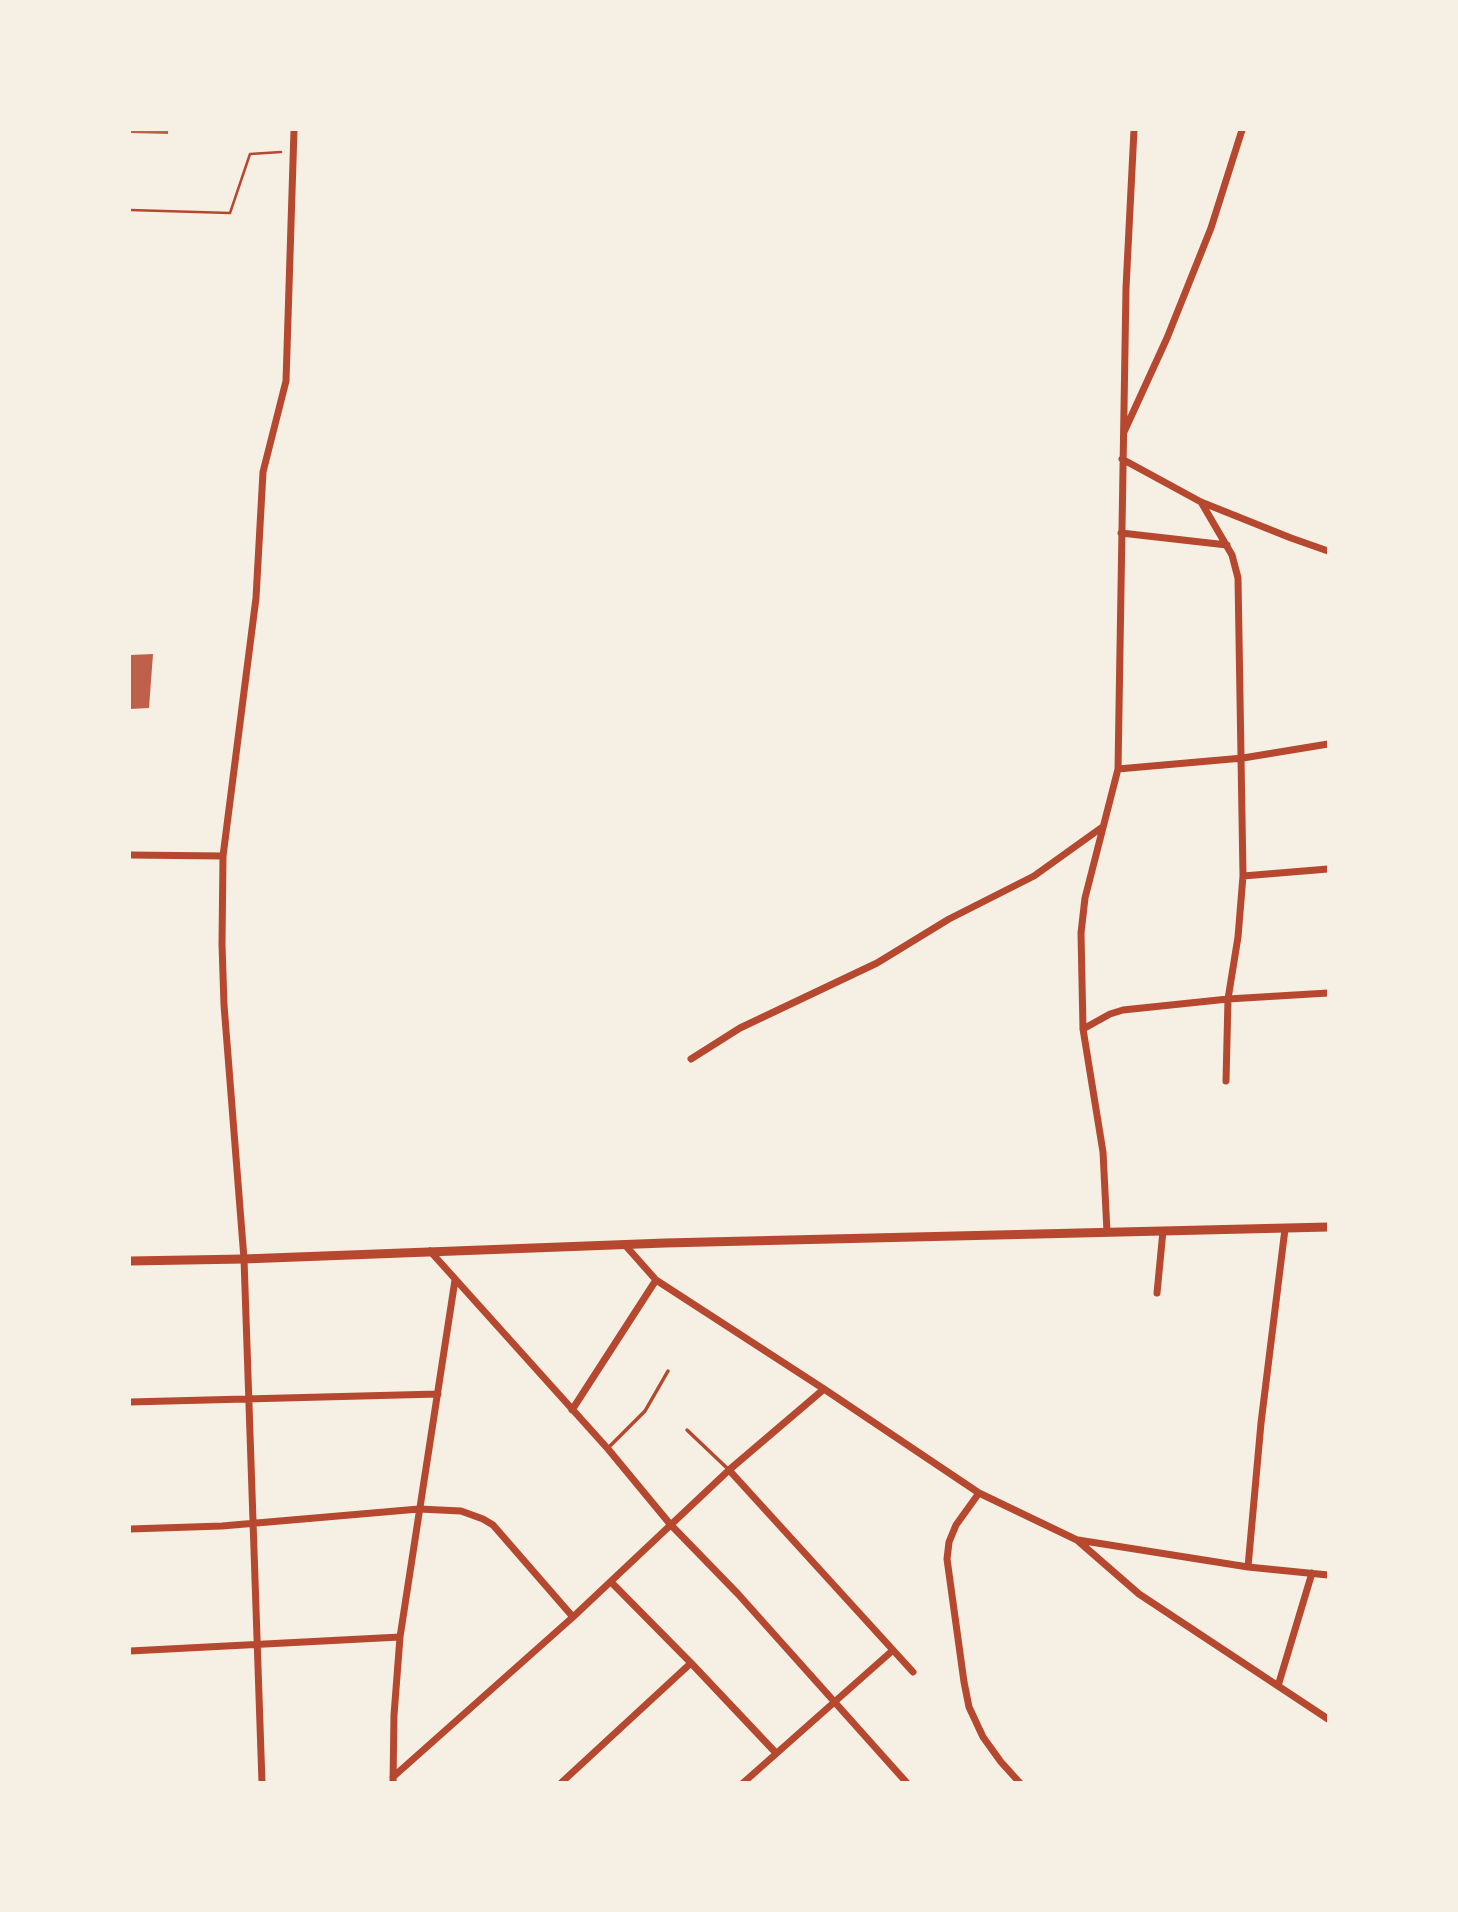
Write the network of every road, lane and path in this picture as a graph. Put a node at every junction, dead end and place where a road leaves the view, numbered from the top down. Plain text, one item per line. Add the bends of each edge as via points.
1 (294, 130) edge
2 (1134, 130) edge
3 (1242, 130) edge
4 (295, 151) junction
5 (130, 210) edge
6 (1122, 436) junction
7 (1122, 459) junction
8 (1202, 502) junction
9 (1121, 533) junction
10 (1227, 545) junction
11 (1328, 551) edge
12 (1328, 744) edge
13 (1243, 758) junction
14 (1118, 769) junction
15 (1102, 828) junction
16 (130, 855) edge
17 (223, 856) junction
18 (1328, 869) edge
19 (1243, 876) junction
20 (1328, 993) edge
21 (1228, 999) junction
22 (1083, 1029) junction
23 (691, 1059) dead end
24 (1226, 1081) dead end
25 (1328, 1227) edge
26 (1285, 1228) junction
27 (1163, 1231) junction
28 (1107, 1232) junction
29 (625, 1245) junction
30 (430, 1251) junction
31 (244, 1259) junction
32 (130, 1261) edge
33 (455, 1280) junction
34 (656, 1280) junction
35 (1157, 1293) dead end
36 (668, 1371) dead end
37 (824, 1388) junction
38 (438, 1394) junction
39 (249, 1399) junction
40 (130, 1402) edge
41 (572, 1409) junction
42 (687, 1430) dead end
43 (608, 1449) junction
44 (729, 1470) junction
45 (979, 1493) junction
46 (419, 1509) junction
47 (252, 1523) junction
48 (670, 1524) junction
49 (130, 1529) edge
50 (1077, 1540) junction
51 (1248, 1567) junction
52 (1312, 1573) junction
53 (1328, 1575) edge
54 (611, 1582) junction
55 (573, 1617) junction
56 (400, 1637) junction
57 (257, 1644) junction
58 (130, 1651) edge
59 (892, 1651) junction
60 (691, 1663) junction
61 (913, 1672) dead end
62 (1278, 1686) junction
63 (834, 1701) junction
64 (1328, 1719) edge
65 (776, 1753) junction
66 (393, 1780) edge
67 (262, 1783) edge
68 (561, 1783) edge
69 (743, 1783) edge
70 (907, 1783) edge
71 (1020, 1783) edge

1 - 4 street
2 - 6 street
3 - 6 street via 1211,228
4 - 5 path via 250,153 230,213
4 - 17 street via 286,381 263,472 256,598
6 - 7 street
7 - 8 street
7 - 9 street
8 - 10 street
8 - 11 street
9 - 10 street
9 - 14 street
10 - 13 street via 1238,578
12 - 13 street
13 - 14 street
13 - 19 street
14 - 15 street
15 - 22 street via 1081,933
15 - 23 street via 1034,876 949,919 877,963 740,1028
16 - 17 street
17 - 31 street via 224,1005
18 - 19 street
19 - 21 street
20 - 21 street
21 - 22 street via 1123,1010
21 - 24 street
22 - 28 street via 1103,1152
25 - 26 street
26 - 27 street
26 - 51 street
27 - 28 street
27 - 35 street
28 - 29 street
29 - 30 street
29 - 34 street
30 - 31 street
30 - 33 street
31 - 32 street
31 - 39 street
33 - 38 street
33 - 41 street
34 - 37 street
34 - 41 street
36 - 43 lane via 645,1411
37 - 44 street
37 - 45 street
38 - 39 street
38 - 46 street
39 - 40 street
39 - 47 street
41 - 43 street
42 - 44 lane
43 - 48 street
44 - 48 street
44 - 59 street
45 - 50 street
45 - 71 street via 956,1525 947,1559 964,1682 983,1737
46 - 47 street
46 - 55 street via 461,1511 493,1525
46 - 56 street
47 - 49 street
47 - 57 street
48 - 54 street
48 - 63 street
50 - 51 street
50 - 62 street via 1139,1594
51 - 52 street
52 - 53 street
52 - 62 street
54 - 55 street
54 - 60 street
55 - 66 street
56 - 57 street
56 - 66 street
57 - 58 street
57 - 67 street
59 - 61 street
59 - 63 street
60 - 65 street
60 - 68 street
62 - 64 street
63 - 65 street
63 - 70 street
65 - 69 street

